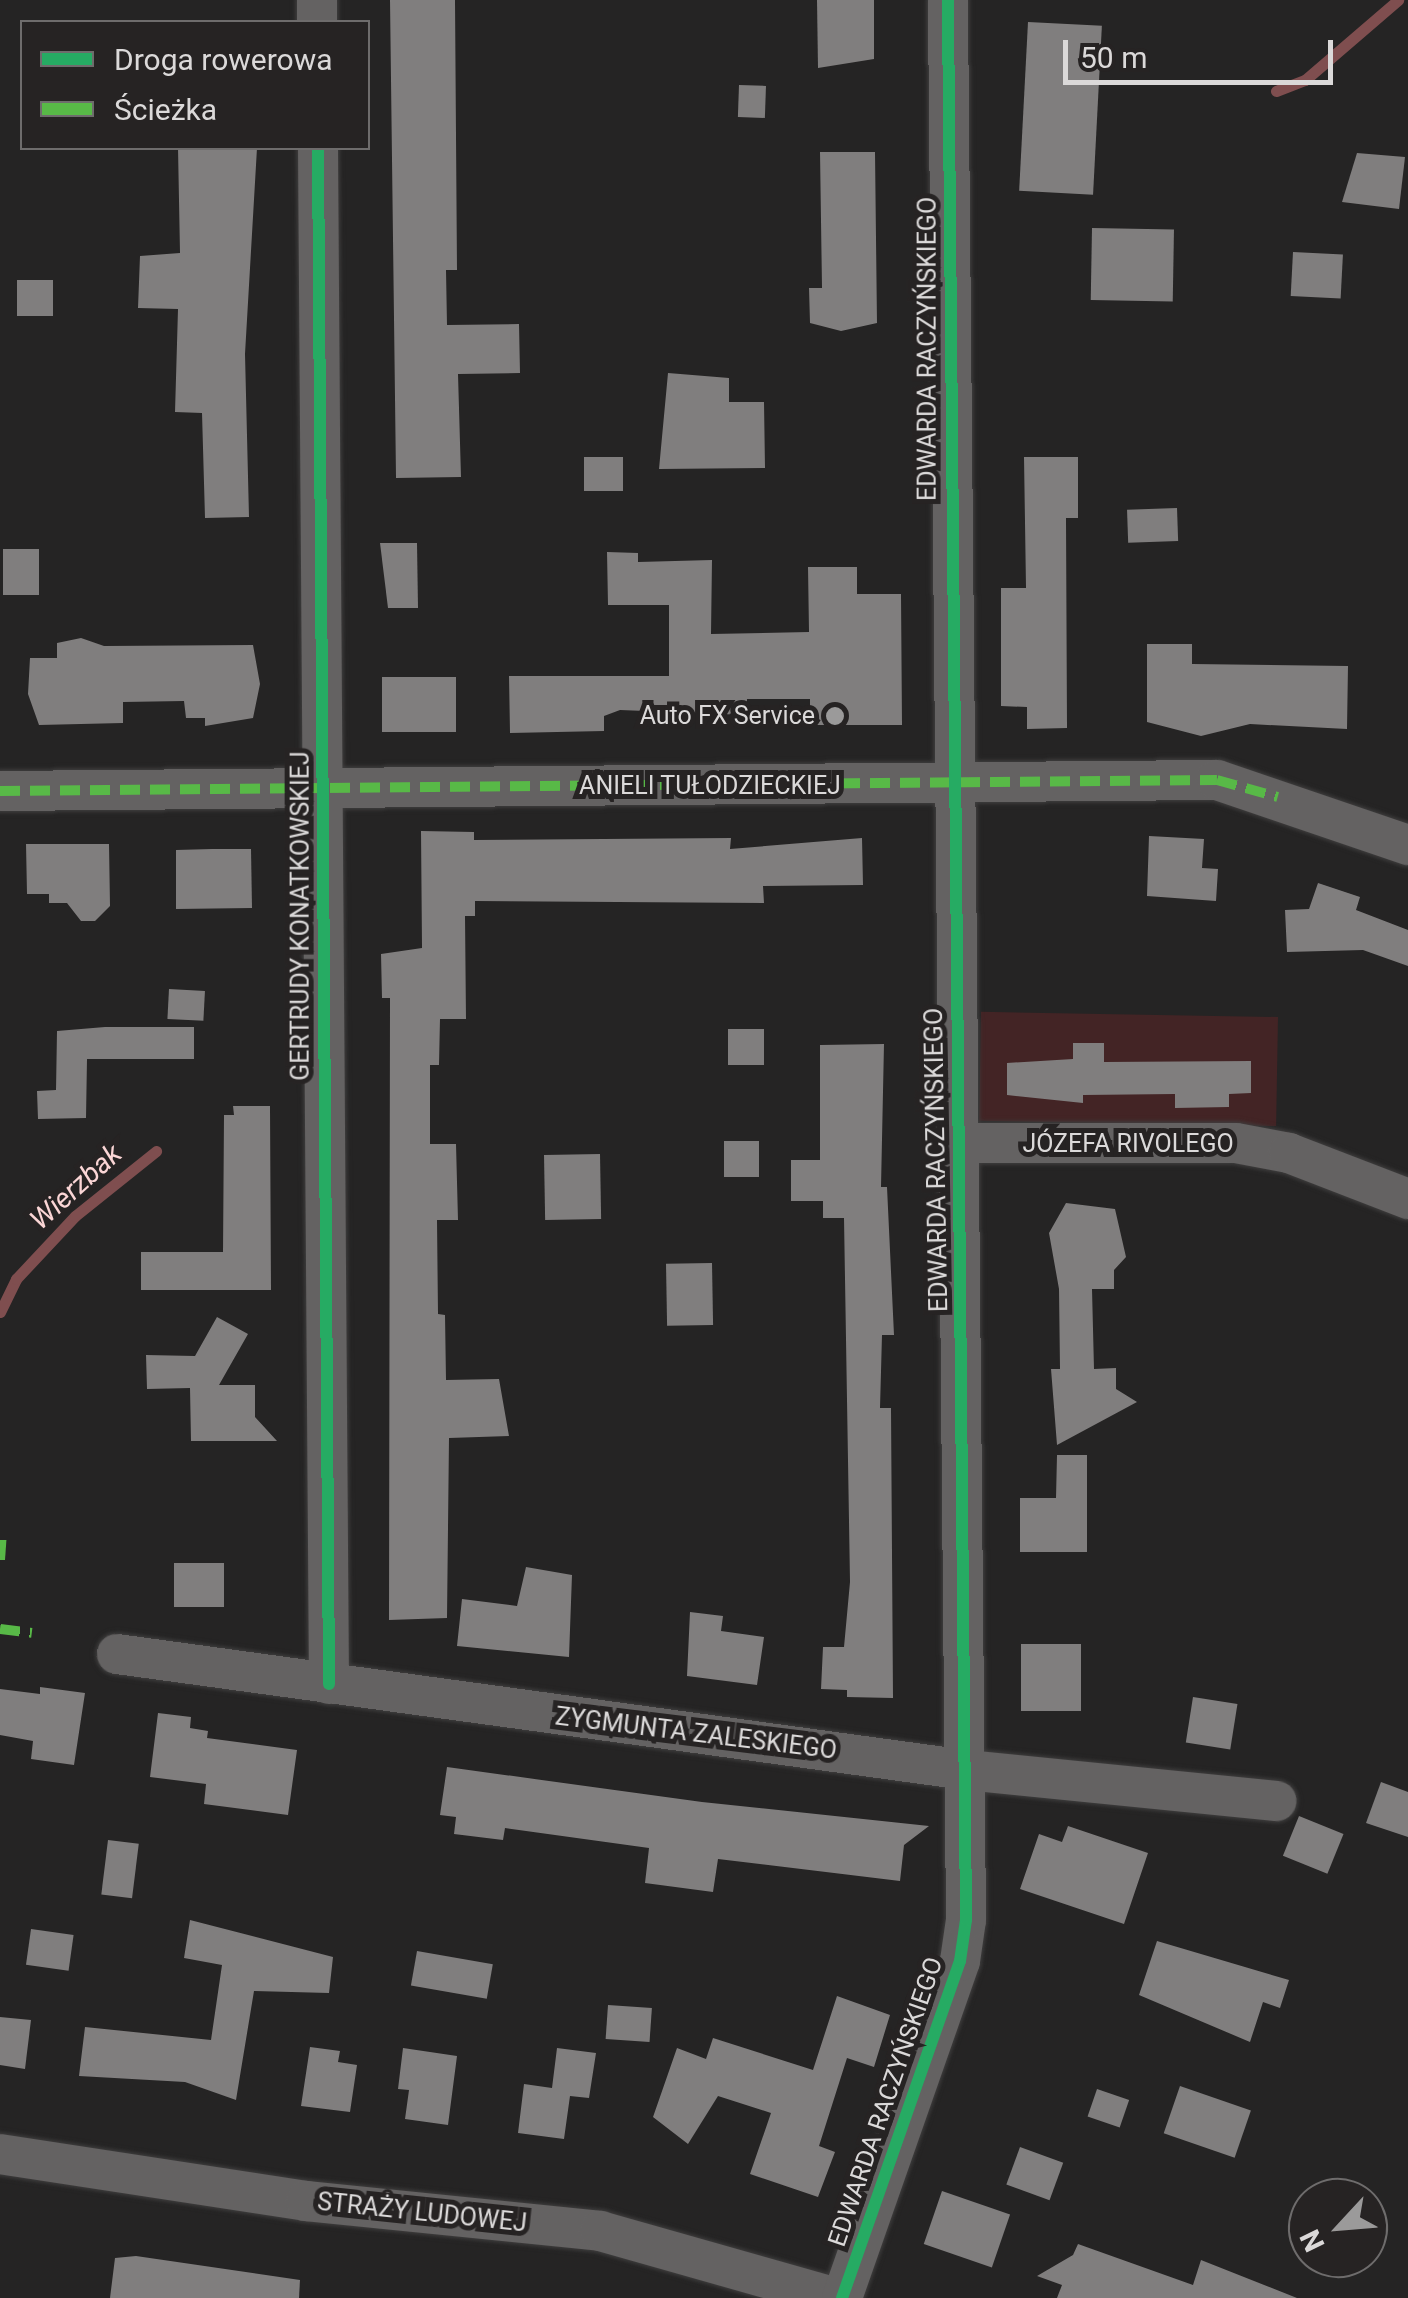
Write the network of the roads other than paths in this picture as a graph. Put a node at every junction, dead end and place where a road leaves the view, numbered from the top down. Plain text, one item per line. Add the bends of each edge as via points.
1 (948, 0) edge
2 (318, 150) edge
3 (954, 784) junction
4 (322, 789) junction
5 (0, 791) edge
6 (1408, 845) edge
7 (959, 1143) junction
8 (1408, 1199) edge
9 (117, 1654) dead end
10 (329, 1684) junction
11 (966, 1770) junction
12 (1276, 1801) dead end
13 (0, 2154) edge
14 (840, 2298) edge

1 - 3 street, EDWARDA RACZYŃSKIEGO
2 - 4 street, GERTRUDY KONATKOWSKIEJ
3 - 4 street, ANIELI TUŁODZIECKIEJ
3 - 6 street, ANIELI TUŁODZIECKIEJ via 1217,780
3 - 7 street, EDWARDA RACZYŃSKIEGO
4 - 5 street, ANIELI TUŁODZIECKIEJ
4 - 10 street, GERTRUDY KONATKOWSKIEJ
7 - 8 street, JÓZEFA RIVOLEGO via 1236,1144 1289,1153
7 - 11 street, EDWARDA RACZYŃSKIEGO
9 - 10 street, ZYGMUNTA ZALESKIEGO
10 - 11 street, ZYGMUNTA ZALESKIEGO
11 - 12 street, ZYGMUNTA ZALESKIEGO
11 - 14 street, EDWARDA RACZYŃSKIEGO via 960,1961
13 - 14 street, STRAŻY LUDOWEJ via 306,2201 600,2231

